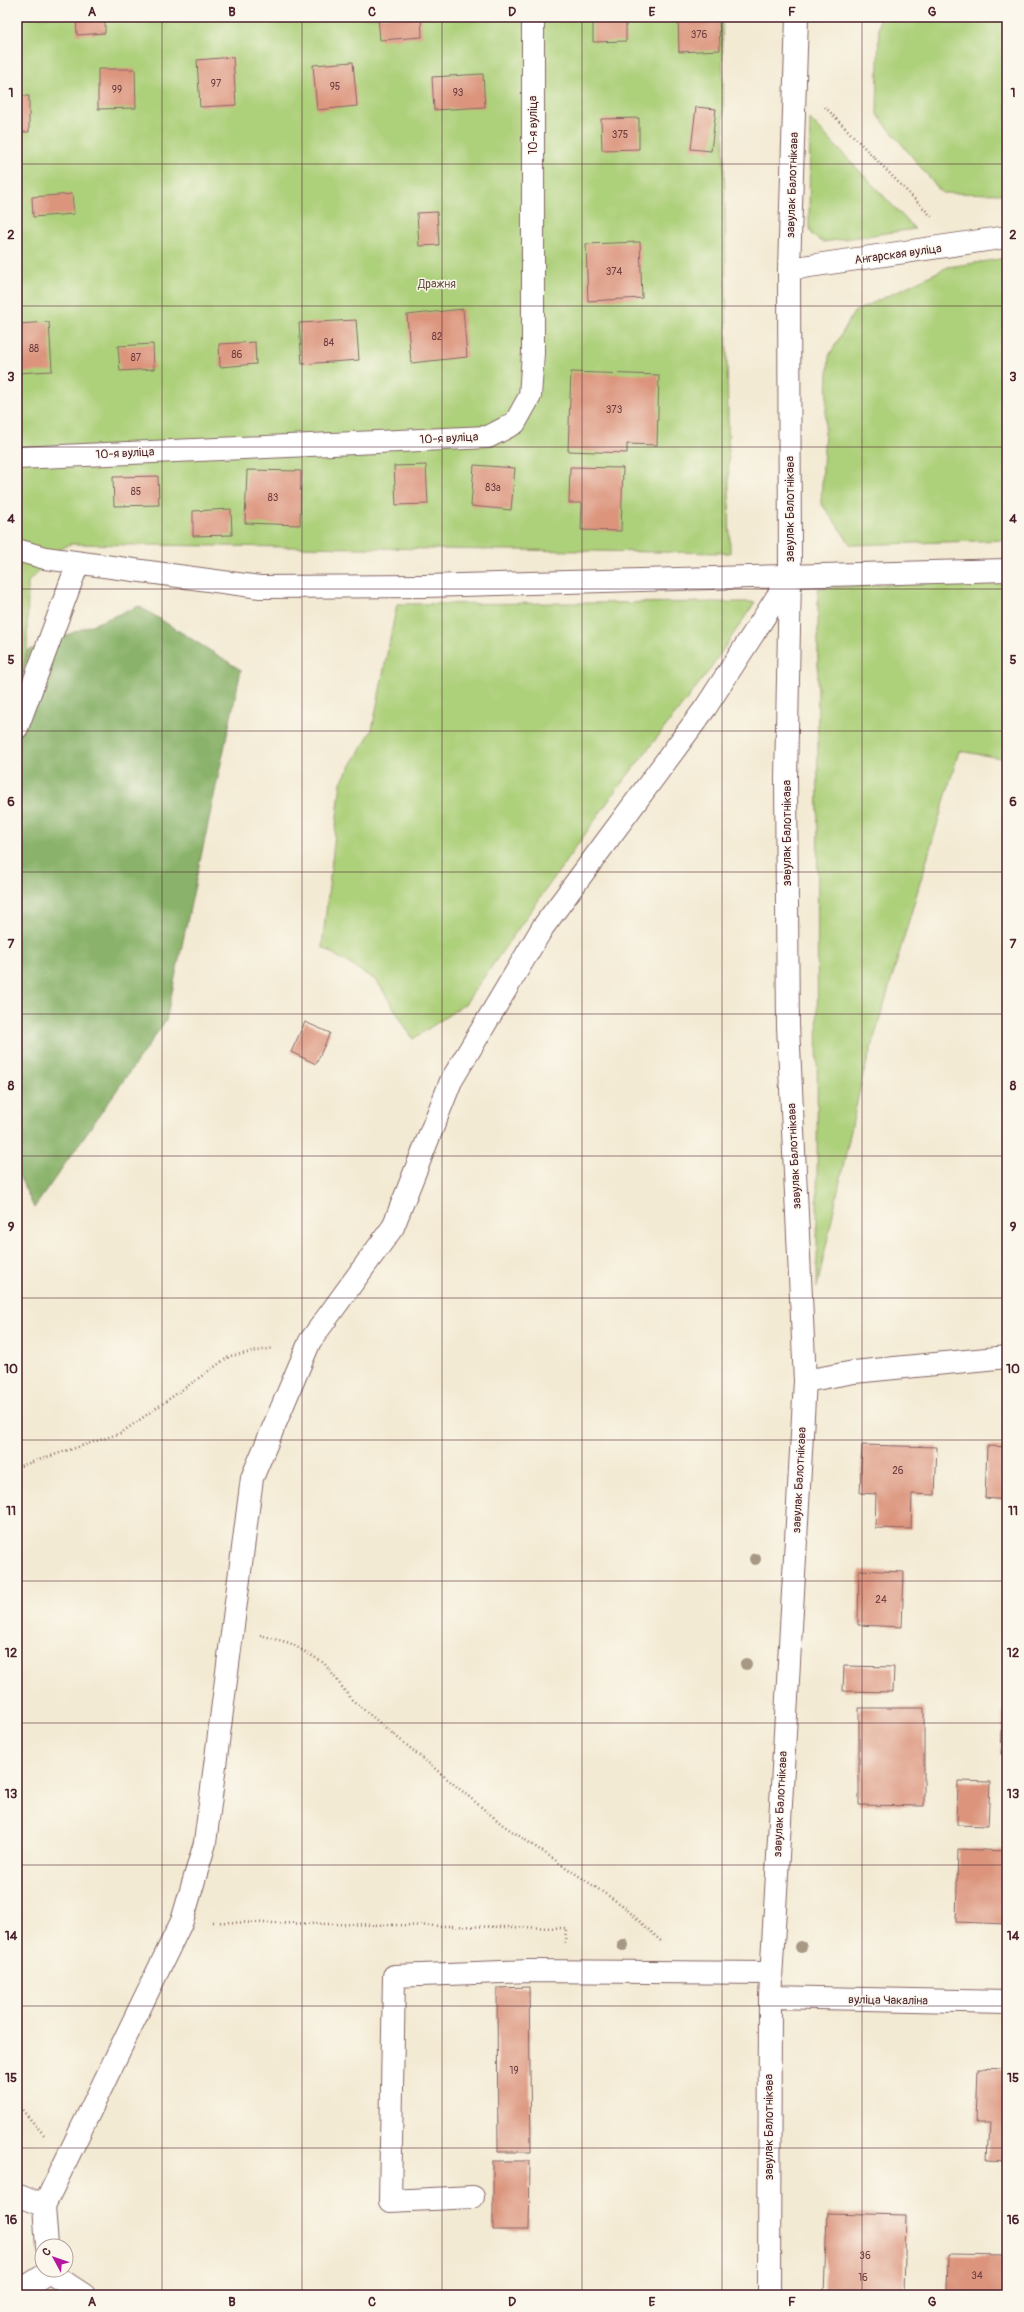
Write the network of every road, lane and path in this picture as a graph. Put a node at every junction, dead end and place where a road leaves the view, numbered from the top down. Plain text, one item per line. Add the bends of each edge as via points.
1 (533, 17) edge
2 (797, 17) edge
3 (796, 77) junction
4 (1007, 237) edge
5 (959, 245) junction
6 (789, 269) junction
7 (17, 458) edge
8 (17, 550) edge
9 (78, 563) junction
10 (1007, 570) edge
11 (790, 577) junction
12 (17, 728) edge
13 (310, 1341) junction
14 (1007, 1357) edge
15 (805, 1381) junction
16 (17, 1467) edge
17 (232, 1627) junction
18 (182, 1921) junction
19 (563, 1971) junction
20 (677, 1972) junction
21 (770, 1973) junction
22 (770, 1997) junction
23 (1007, 2002) edge
24 (17, 2104) edge
25 (66, 2158) junction
26 (17, 2196) edge
27 (473, 2196) dead end
28 (44, 2206) junction
29 (46, 2238) edge
30 (39, 2278) edge
31 (59, 2278) edge
32 (22, 2295) edge
33 (84, 2295) edge
34 (769, 2295) edge

1 - 7 street, 10-я вуліца via 533,353 530,396 515,423 488,437
2 - 3 street, завулак Балотнікава
3 - 5 path
3 - 6 street, завулак Балотнікава
4 - 5 street, Ангарская вуліца
5 - 6 street, Ангарская вуліца
6 - 11 street, завулак Балотнікава
8 - 9 street
9 - 11 street via 260,588
9 - 12 street
10 - 11 street
11 - 13 street via 706,707 543,927 451,1081 393,1227
11 - 15 street, завулак Балотнікава via 786,780 788,1026
13 - 16 path via 230,1356 121,1433
13 - 17 street via 252,1478
14 - 15 street via 854,1372
15 - 21 street, завулак Балотнікава
17 - 18 street via 205,1842
17 - 20 path via 290,1643 324,1663 351,1700 503,1826 622,1905 672,1951
18 - 19 path via 566,1928
18 - 25 street
19 - 20 street
19 - 27 street via 394,1976 390,2201
20 - 21 street
21 - 22 street, завулак Балотнікава
22 - 23 street, вуліца Чакаліна
22 - 34 street, завулак Балотнікава
24 - 25 path
25 - 28 street
26 - 28 street
28 - 29 street
30 - 32 street via 24,2288
31 - 33 street

